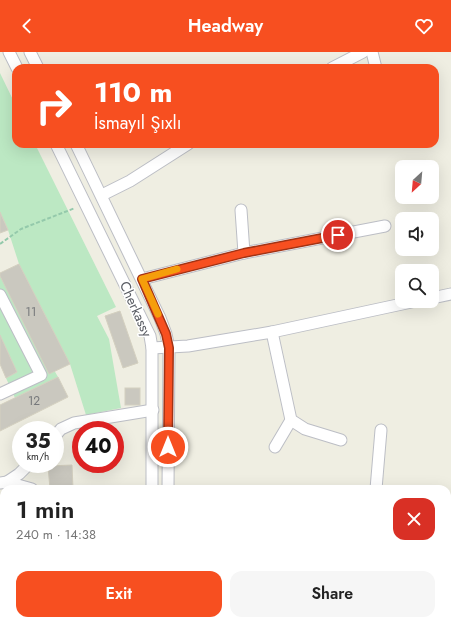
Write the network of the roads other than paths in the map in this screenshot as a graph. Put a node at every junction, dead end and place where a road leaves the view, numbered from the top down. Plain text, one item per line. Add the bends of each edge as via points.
1 (9, 52) edge
2 (30, 52) edge
3 (362, 52) edge
4 (372, 52) edge
5 (15, 64) edge
6 (36, 64) edge
7 (340, 64) edge
8 (375, 64) edge
9 (58, 148) edge
10 (78, 148) edge
11 (182, 148) edge
12 (102, 195) junction
13 (241, 210) dead end
14 (385, 226) dead end
15 (244, 253) junction
16 (142, 279) junction
17 (451, 294) edge
18 (0, 295) edge
19 (439, 297) edge
20 (395, 306) edge
21 (272, 332) junction
22 (152, 348) junction
23 (169, 348) junction
24 (0, 394) edge
25 (153, 410) junction
26 (291, 420) junction
27 (64, 428) edge
28 (381, 430) dead end
29 (341, 440) dead end
30 (275, 447) dead end
31 (20, 473) edge
32 (4, 483) edge
33 (152, 485) edge
34 (168, 485) edge
35 (376, 485) edge

1 - 5 street
2 - 6 street
3 - 7 street
4 - 8 street
9 - 22 street, Cherkassy via 144,321
10 - 12 street, Cherkassy
11 - 12 street
12 - 16 street, Cherkassy
13 - 15 street
14 - 15 street
15 - 16 street
16 - 23 street, Cherkassy via 166,334
17 - 19 street
18 - 24 street via 41,375
20 - 21 street
21 - 23 street
21 - 26 street
22 - 23 street
22 - 25 street, Cherkassy
23 - 34 street, Cherkassy
25 - 27 street via 74,423
25 - 33 street, Cherkassy
26 - 29 street via 305,429
26 - 30 street
28 - 35 street
31 - 32 street

